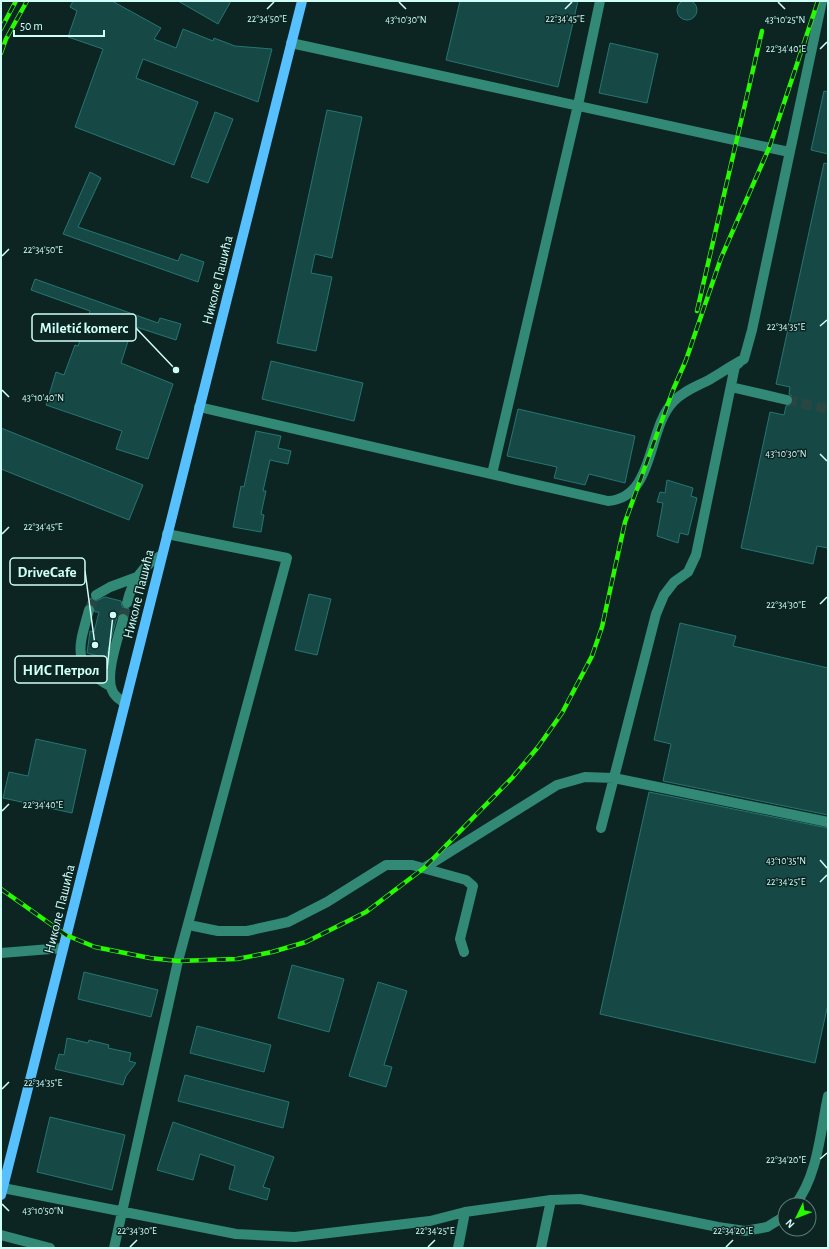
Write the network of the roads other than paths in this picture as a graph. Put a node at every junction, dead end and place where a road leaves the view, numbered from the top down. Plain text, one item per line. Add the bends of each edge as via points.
1 (302, 1) edge
2 (600, 1) edge
3 (822, 1) edge
4 (291, 43) junction
5 (578, 106) junction
6 (789, 152) junction
7 (744, 359) junction
8 (731, 387) junction
9 (787, 400) tunnel mouth
10 (199, 407) junction
11 (492, 474) junction
12 (168, 534) junction
13 (162, 554) junction
14 (137, 577) junction
15 (96, 595) tunnel mouth
16 (127, 603) tunnel mouth
17 (89, 610) tunnel mouth
18 (123, 619) tunnel mouth
19 (110, 686) junction
20 (125, 703) junction
21 (614, 778) junction
22 (828, 822) edge
23 (601, 828) dead end
24 (424, 868) junction
25 (189, 925) junction
26 (63, 948) junction
27 (464, 952) dead end
28 (1, 953) edge
29 (828, 1096) edge
30 (2, 1192) edge
31 (801, 1197) edge
32 (550, 1200) junction
33 (122, 1212) junction
34 (466, 1212) junction
35 (777, 1221) edge
36 (1, 1235) edge
37 (50, 1248) edge
38 (114, 1248) edge
39 (458, 1248) edge
40 (541, 1248) edge

1 - 4 main road, Николе Пашића
2 - 5 street
3 - 6 street
4 - 5 street
4 - 10 main road, Николе Пашића
5 - 6 street
5 - 11 street
6 - 7 street
7 - 8 street via 734,366
7 - 11 street via 673,401 664,414 641,479 629,493 618,500 608,501
8 - 9 street
8 - 21 street via 696,555 688,572 674,582 664,596 656,614
10 - 11 street
10 - 12 main road, Николе Пашића
12 - 13 main road, Николе Пашића
12 - 25 street via 287,558
13 - 14 street via 152,560
13 - 20 main road, Николе Пашића
14 - 15 street
14 - 16 street
17 - 19 street via 80,653 83,663 90,671
18 - 19 street via 111,667
19 - 20 street via 116,697
20 - 26 main road, Николе Пашића
21 - 22 street
21 - 23 street
21 - 24 street via 585,777 557,786
24 - 25 street via 412,865 386,865 327,902 288,922 247,931 218,931
24 - 27 street via 466,880 473,886 460,939
25 - 33 street via 178,961
26 - 28 street
26 - 30 main road, Николе Пашића
29 - 31 street via 814,1168
30 - 33 street
32 - 34 street
32 - 35 street via 580,1198 718,1228 745,1230 768,1227
32 - 40 street
33 - 34 street via 236,1234 296,1237 430,1221
33 - 38 street
34 - 39 street
36 - 37 street

